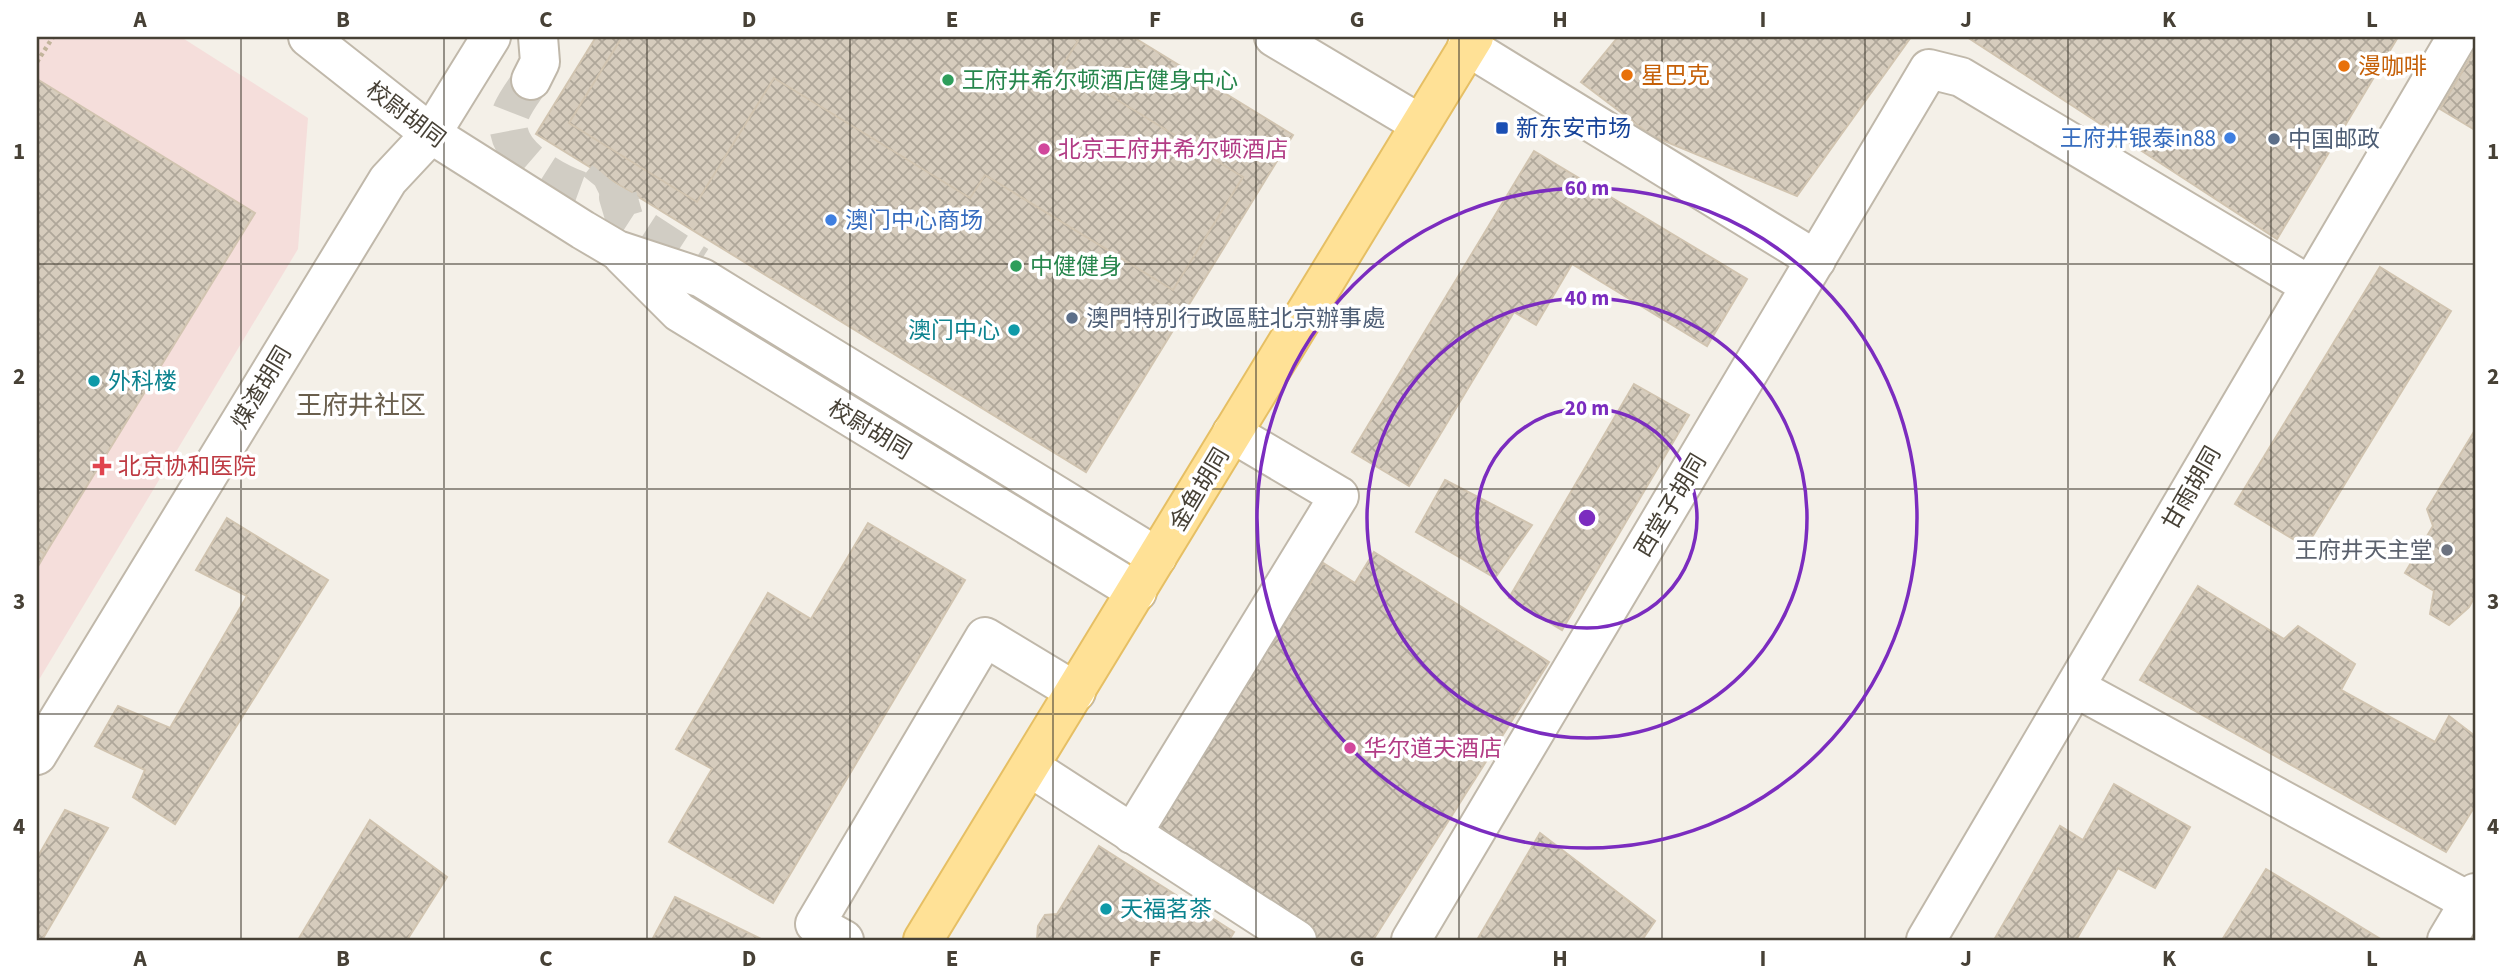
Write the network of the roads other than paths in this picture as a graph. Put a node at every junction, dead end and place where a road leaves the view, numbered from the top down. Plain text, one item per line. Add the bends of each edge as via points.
1 (308, 37) edge
2 (491, 37) edge
3 (538, 37) edge
4 (1274, 37) edge
5 (2457, 37) edge
6 (1471, 42) edge
7 (531, 80) tunnel mouth
8 (1420, 124) junction
9 (431, 134) junction
10 (617, 250) junction
11 (1816, 260) junction
12 (698, 265) tunnel mouth
13 (2309, 285) junction
14 (737, 300) junction
15 (1232, 433) junction
16 (1157, 557) junction
17 (1137, 592) junction
18 (2076, 688) junction
19 (1076, 692) junction
20 (37, 755) edge
21 (1030, 767) junction
22 (1132, 834) junction
23 (2473, 897) edge
24 (844, 940) edge
25 (923, 940) edge
26 (1297, 940) edge
27 (1410, 940) edge
28 (1926, 940) edge
29 (2447, 940) edge

1 - 9 street, 校尉胡同
2 - 9 street, 煤渣胡同
3 - 7 street via 540,62
4 - 8 street
5 - 13 street, 甘雨胡同
6 - 8 main road, 金鱼胡同
6 - 11 street
8 - 15 main road, 金鱼胡同
9 - 10 street, 校尉胡同
9 - 20 street, 煤渣胡同 via 388,180
10 - 14 street, 校尉胡同 via 702,278
10 - 17 street, 校尉胡同 via 679,312
11 - 13 street, 西堂子胡同 via 1929,69 1961,76
11 - 27 street, 西堂子胡同
12 - 14 street
13 - 18 street, 甘雨胡同
14 - 16 street, 校尉胡同
15 - 16 main road, 金鱼胡同
15 - 22 street via 1339,496
16 - 17 main road, 金鱼胡同
17 - 19 main road, 金鱼胡同
18 - 23 street
18 - 28 street, 甘雨胡同
19 - 21 main road, 金鱼胡同
19 - 24 street via 985,637 815,924
21 - 22 street
21 - 25 main road, 金鱼胡同
22 - 26 street
23 - 29 street

